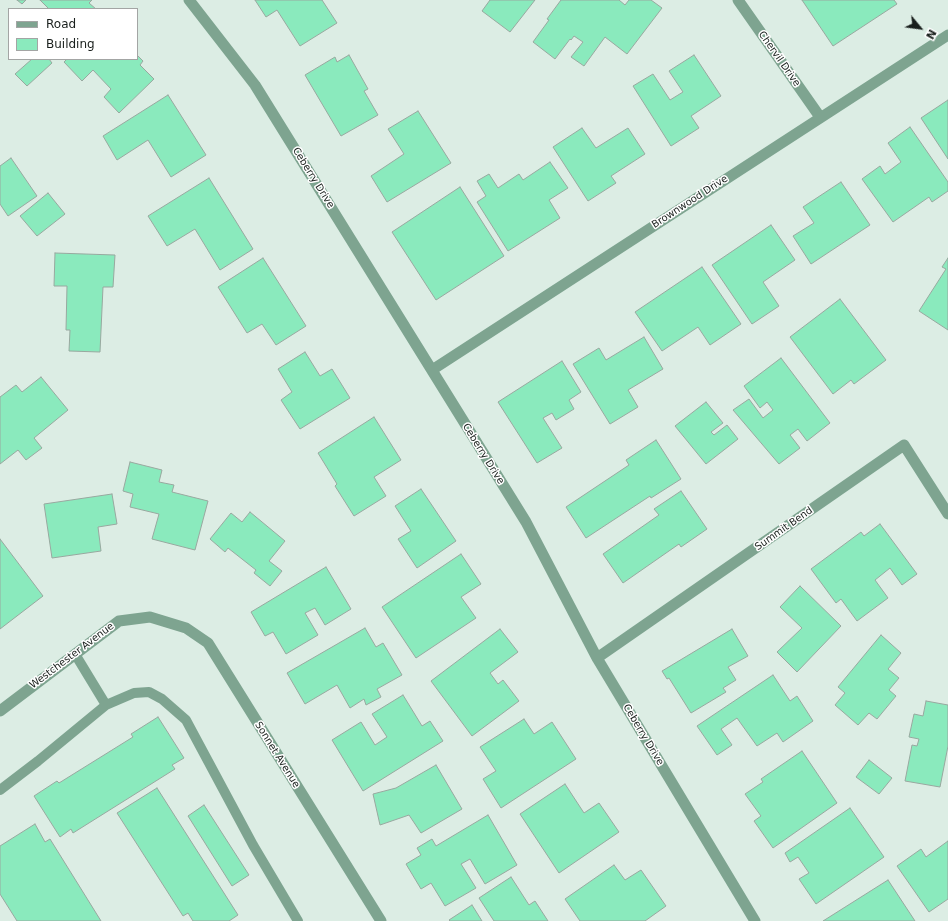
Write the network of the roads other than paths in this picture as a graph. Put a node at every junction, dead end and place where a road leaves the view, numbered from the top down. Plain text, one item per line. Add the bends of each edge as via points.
1 (189, 0) edge
2 (738, 0) edge
3 (948, 35) edge
4 (820, 117) junction
5 (432, 370) junction
6 (948, 514) edge
7 (150, 617) joint
8 (75, 654) junction
9 (597, 658) junction
10 (106, 705) junction
11 (0, 711) edge
12 (0, 790) edge
13 (298, 921) edge
14 (381, 921) edge
15 (755, 921) edge

1 - 5 street, Ceberry Drive via 255,85
2 - 4 street, Chervil Drive
3 - 4 street, Brownwood Drive
4 - 5 street, Brownwood Drive
5 - 9 street, Ceberry Drive via 526,522
6 - 9 street, Summit Bend via 904,445
7 - 8 street, Westchester Avenue via 119,621
7 - 14 street, Sonnet Avenue via 186,628 208,643
8 - 10 lane
8 - 11 street, Westchester Avenue
9 - 15 street, Ceberry Drive
10 - 12 lane
10 - 13 lane via 134,693 149,692 162,699 186,720 253,845

